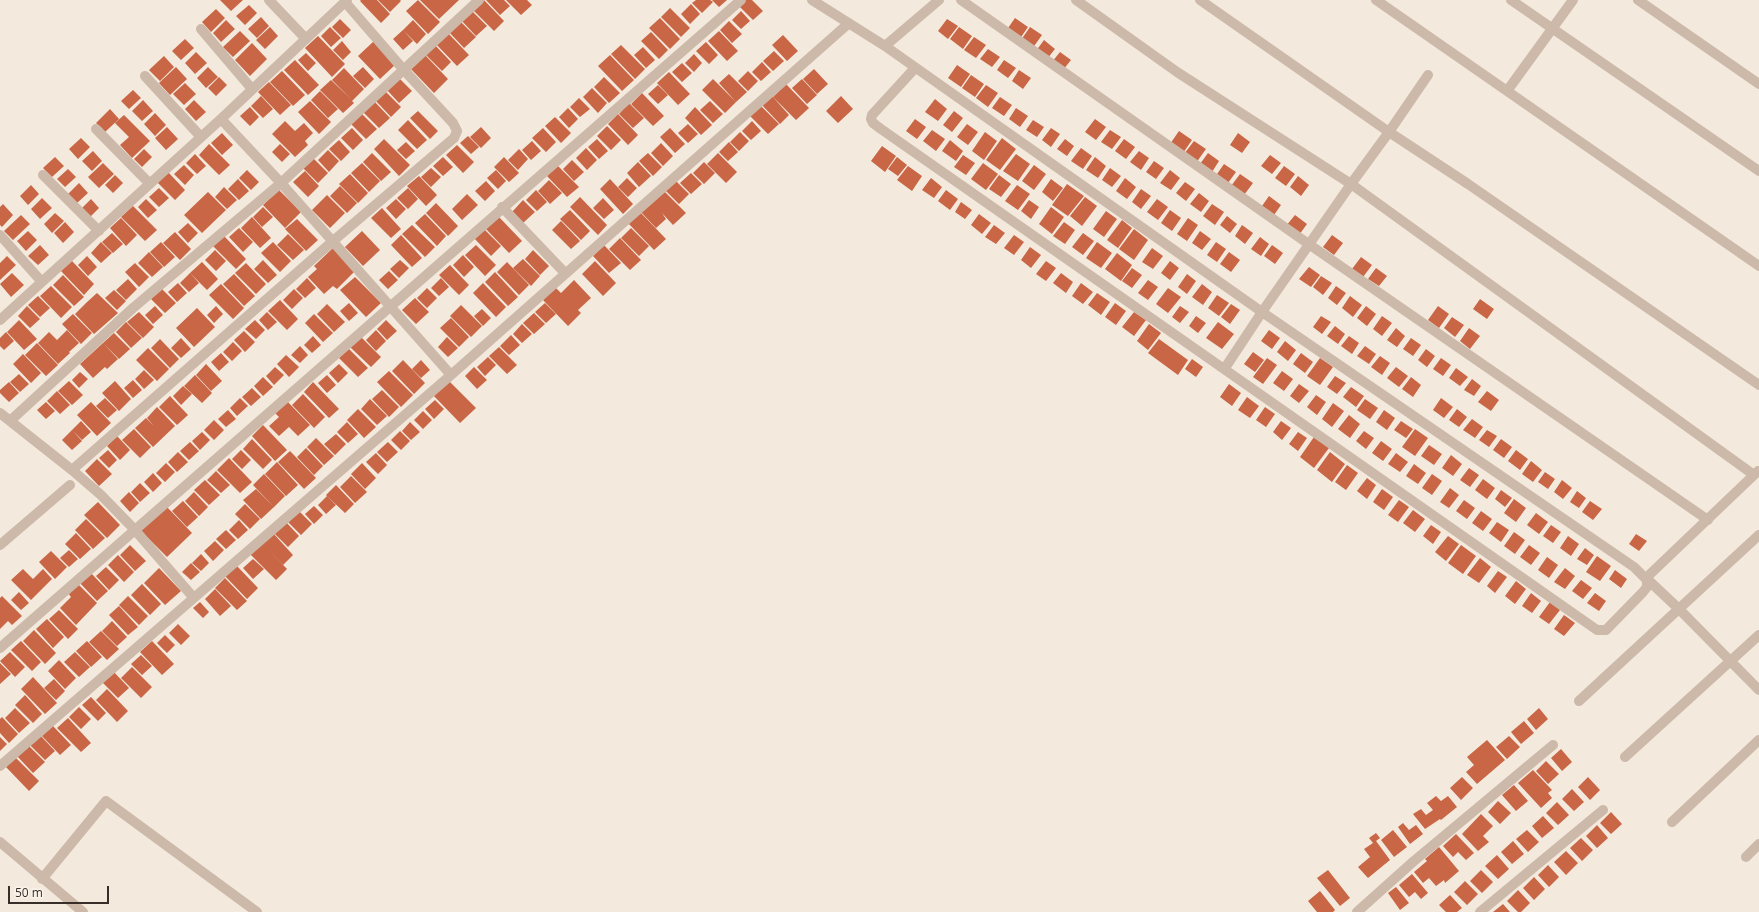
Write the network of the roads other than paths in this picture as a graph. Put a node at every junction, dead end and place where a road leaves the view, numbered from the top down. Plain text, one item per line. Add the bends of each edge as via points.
1 (269, 0) edge
2 (479, 0) edge
3 (741, 0) edge
4 (812, 0) edge
5 (939, 0) edge
6 (961, 0) edge
7 (1076, 0) edge
8 (1200, 0) edge
9 (1376, 0) edge
10 (1511, 0) edge
11 (1573, 0) edge
12 (1638, 0) edge
13 (346, 1) edge
14 (849, 23) junction
15 (201, 29) dead end
16 (1553, 29) junction
17 (306, 39) junction
18 (885, 46) junction
19 (915, 68) junction
20 (403, 69) junction
21 (1428, 74) dead end
22 (145, 76) dead end
23 (1759, 84) edge
24 (252, 89) junction
25 (1507, 91) junction
26 (221, 119) junction
27 (96, 129) dead end
28 (1389, 132) junction
29 (201, 137) junction
30 (1759, 171) edge
31 (43, 175) dead end
32 (281, 182) junction
33 (150, 184) junction
34 (1351, 184) junction
35 (502, 207) junction
36 (98, 231) junction
37 (0, 235) edge
38 (333, 241) junction
39 (1310, 245) junction
40 (1759, 266) edge
41 (565, 274) junction
42 (42, 282) junction
43 (390, 306) junction
44 (1262, 312) junction
45 (0, 320) edge
46 (1225, 368) junction
47 (451, 375) junction
48 (1759, 385) edge
49 (0, 413) edge
50 (10, 421) junction
51 (72, 470) junction
52 (1757, 473) edge
53 (70, 485) dead end
54 (1708, 520) junction
55 (134, 529) junction
56 (1759, 535) edge
57 (0, 545) edge
58 (1646, 578) junction
59 (193, 597) junction
60 (1679, 609) junction
61 (1759, 635) edge
62 (0, 648) edge
63 (1731, 661) junction
64 (1759, 690) edge
65 (1579, 701) dead end
66 (1759, 740) edge
67 (1553, 745) dead end
68 (1625, 757) dead end
69 (0, 766) edge
70 (1603, 810) dead end
71 (1672, 822) dead end
72 (0, 842) edge
73 (1759, 844) edge
74 (1746, 857) dead end
75 (42, 879) junction
76 (83, 912) edge
77 (257, 912) edge
78 (1357, 912) edge
79 (1480, 912) edge

1 - 17 street
2 - 20 street
3 - 35 street
4 - 14 street
5 - 18 street
6 - 39 street
7 - 34 street via 1178,72
8 - 28 street
9 - 25 street
10 - 16 street
11 - 16 street
12 - 23 street
13 - 17 street
13 - 20 street
14 - 18 street
14 - 41 street
15 - 24 street
16 - 25 street
16 - 30 street
17 - 24 street
18 - 19 street
19 - 44 street
19 - 46 street via 872,114 873,123
20 - 32 street
20 - 38 street via 454,123 457,134 451,142
21 - 28 street
22 - 29 street
24 - 26 street
25 - 40 street
26 - 29 street
26 - 32 street
27 - 33 street
28 - 34 street
28 - 48 street
29 - 33 street
31 - 36 street
32 - 38 street
32 - 50 street via 132,308
33 - 36 street
34 - 39 street
34 - 52 street
35 - 41 street
35 - 43 street
36 - 42 street
37 - 42 street
38 - 43 street
38 - 51 street
39 - 44 street
39 - 54 street
41 - 47 street
42 - 45 street
43 - 47 street
43 - 55 street
44 - 46 street
44 - 58 street via 1634,567
46 - 58 street via 1598,630 1606,630 1643,592 1648,583
47 - 59 street
49 - 50 street
50 - 51 street
51 - 55 street
52 - 54 street
53 - 57 street
54 - 58 street
55 - 59 street
55 - 62 street
56 - 60 street
58 - 60 street
59 - 69 street
60 - 63 street
60 - 65 street
61 - 63 street
63 - 64 street
63 - 68 street
66 - 71 street
67 - 78 street
70 - 79 street
72 - 75 street
73 - 74 street
75 - 76 street
75 - 77 street via 106,801

